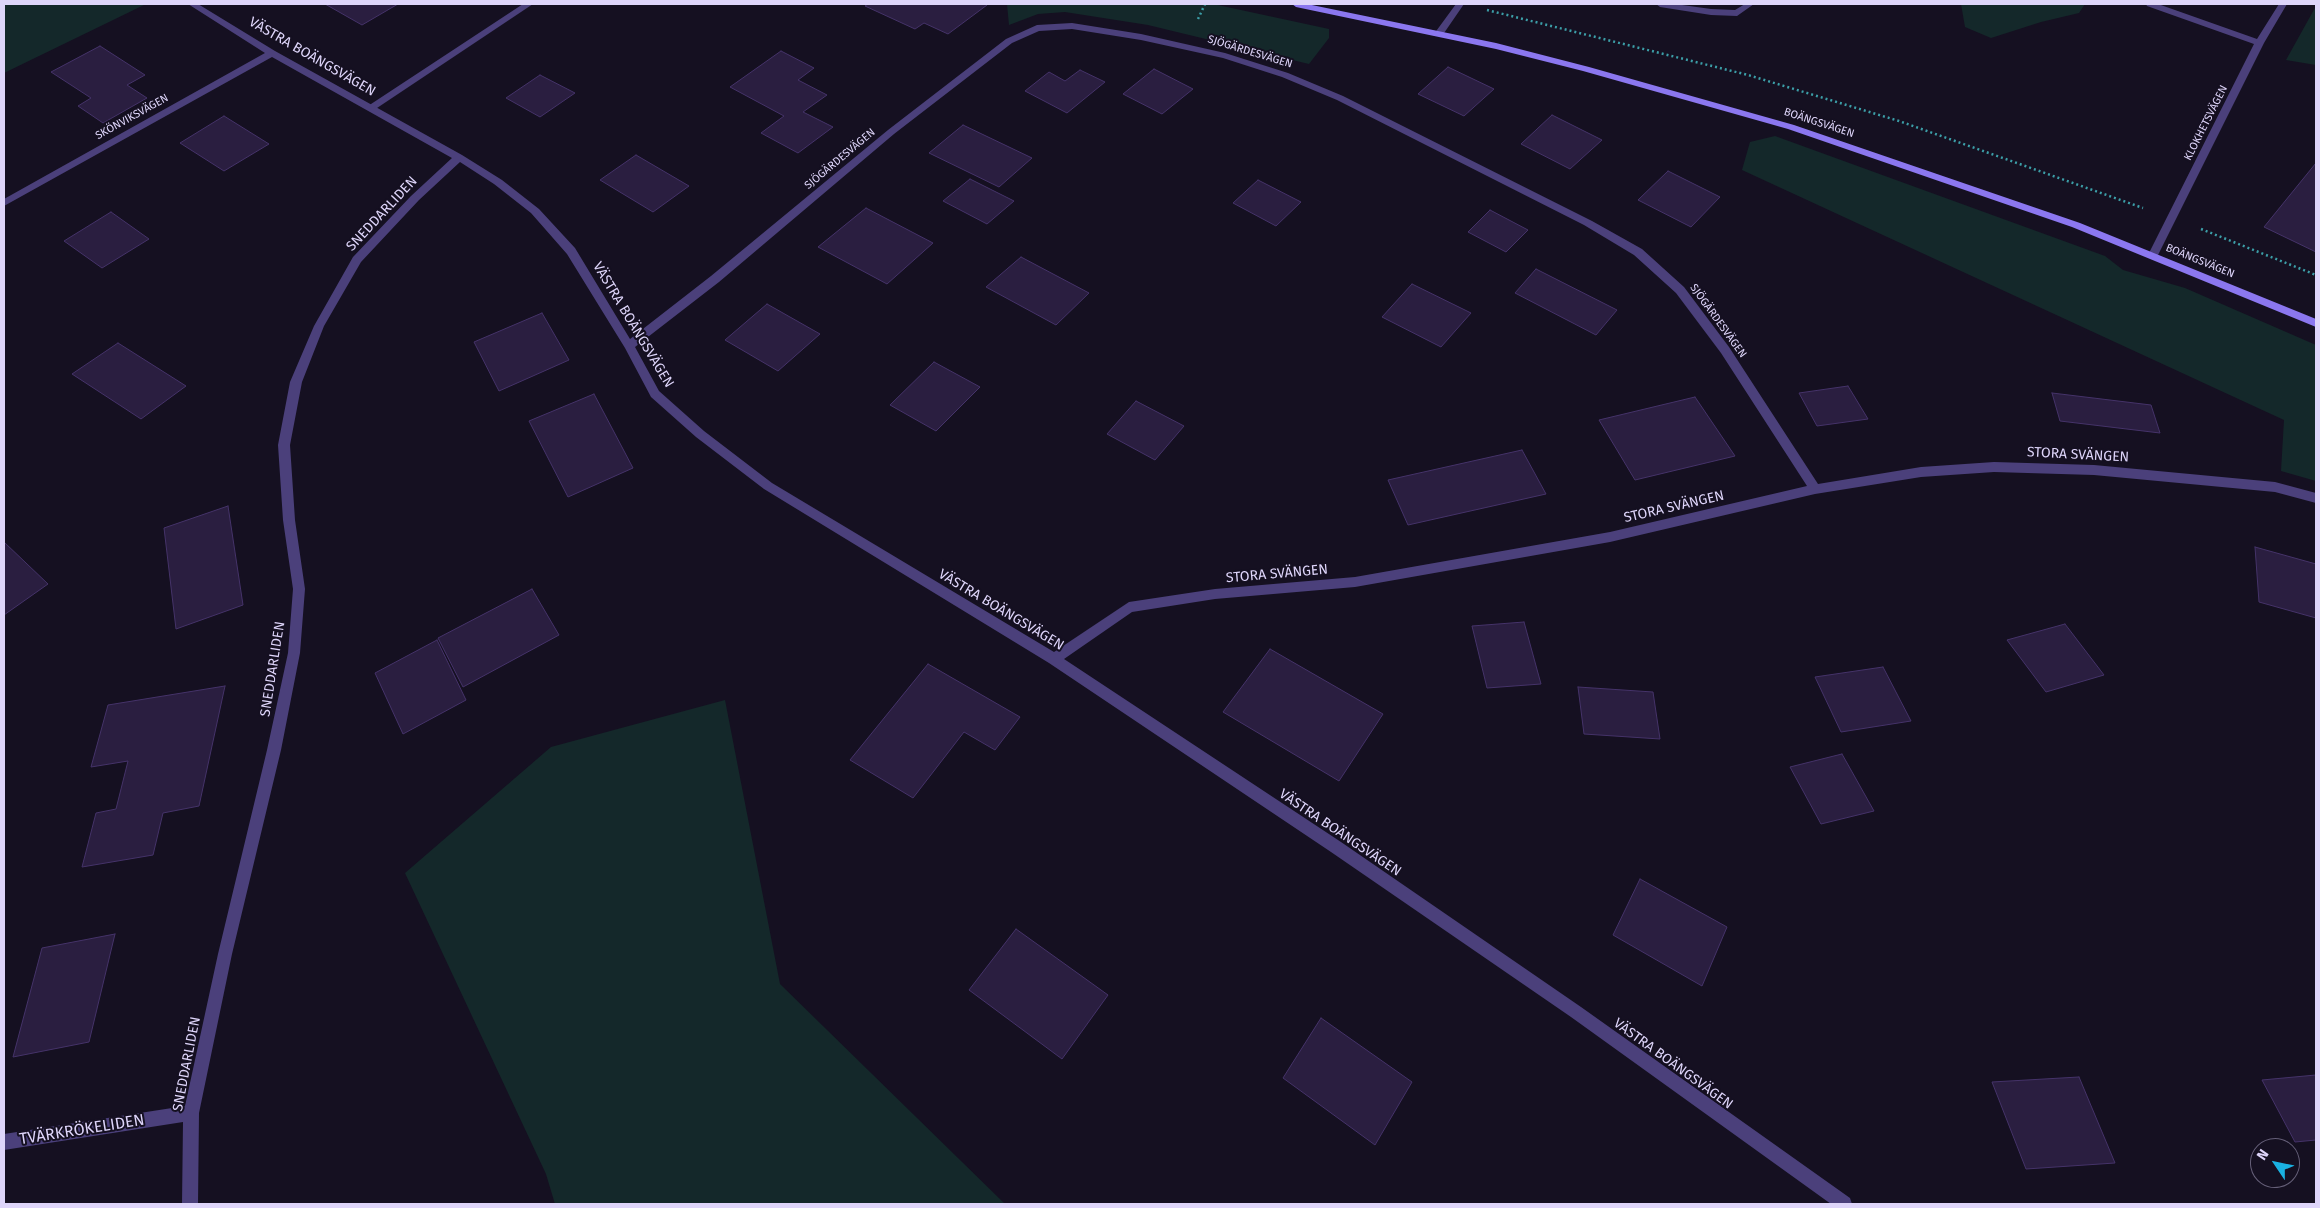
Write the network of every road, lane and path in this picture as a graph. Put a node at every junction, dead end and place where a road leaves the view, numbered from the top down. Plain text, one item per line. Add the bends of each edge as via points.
1 (192, 4) edge
2 (529, 4) edge
3 (1296, 4) edge
4 (1460, 4) edge
5 (1660, 4) edge
6 (1750, 4) edge
7 (2150, 4) edge
8 (2284, 4) edge
9 (1480, 8) dead end
10 (1439, 34) junction
11 (2259, 43) junction
12 (272, 53) junction
13 (371, 108) junction
14 (458, 157) junction
15 (4, 203) edge
16 (2172, 218) junction
17 (2153, 255) junction
18 (2316, 275) edge
19 (2316, 323) edge
20 (630, 346) junction
21 (1815, 489) junction
22 (2316, 498) edge
23 (1054, 659) junction
24 (191, 1113) junction
25 (4, 1142) edge
26 (190, 1204) edge
27 (1844, 1204) edge

1 - 12 street, VÄSTRA BOÄNGSVÄGEN
2 - 13 street
3 - 10 street, BOÄNGSVÄGEN
4 - 10 street
5 - 6 street via 1737,13
7 - 11 street
8 - 11 street, KLOKHETSVÄGEN
9 - 16 path via 1748,75 1899,121
10 - 17 street, BOÄNGSVÄGEN via 1586,69 1791,127 2015,203
11 - 16 street, KLOKHETSVÄGEN
12 - 13 street, VÄSTRA BOÄNGSVÄGEN
12 - 15 street, SKÖNVIKSVÄGEN
13 - 14 street, VÄSTRA BOÄNGSVÄGEN
14 - 20 street, VÄSTRA BOÄNGSVÄGEN via 535,211 571,251
14 - 24 street, SNEDDARLIDEN via 357,260 319,326 296,382 284,445 289,520 299,589 294,653
16 - 17 street, KLOKHETSVÄGEN
16 - 18 path
17 - 19 street, BOÄNGSVÄGEN
20 - 21 street, SJÖGÄRDESVÄGEN via 715,280 891,132 1009,40 1037,28 1072,26 1225,56 1285,75 1340,98 1588,223 1638,252 1680,290 1725,350
20 - 23 street, VÄSTRA BOÄNGSVÄGEN via 655,394 700,434 768,486
21 - 22 street, STORA SVÄNGEN via 1921,472 1994,467 2196,478 2274,487
21 - 23 street, STORA SVÄNGEN via 1610,537 1355,582 1215,594 1129,607
23 - 27 street, VÄSTRA BOÄNGSVÄGEN via 1568,1007
24 - 25 street, TVÄRKRÖKELIDEN
24 - 26 street, SNEDDARLIDEN

